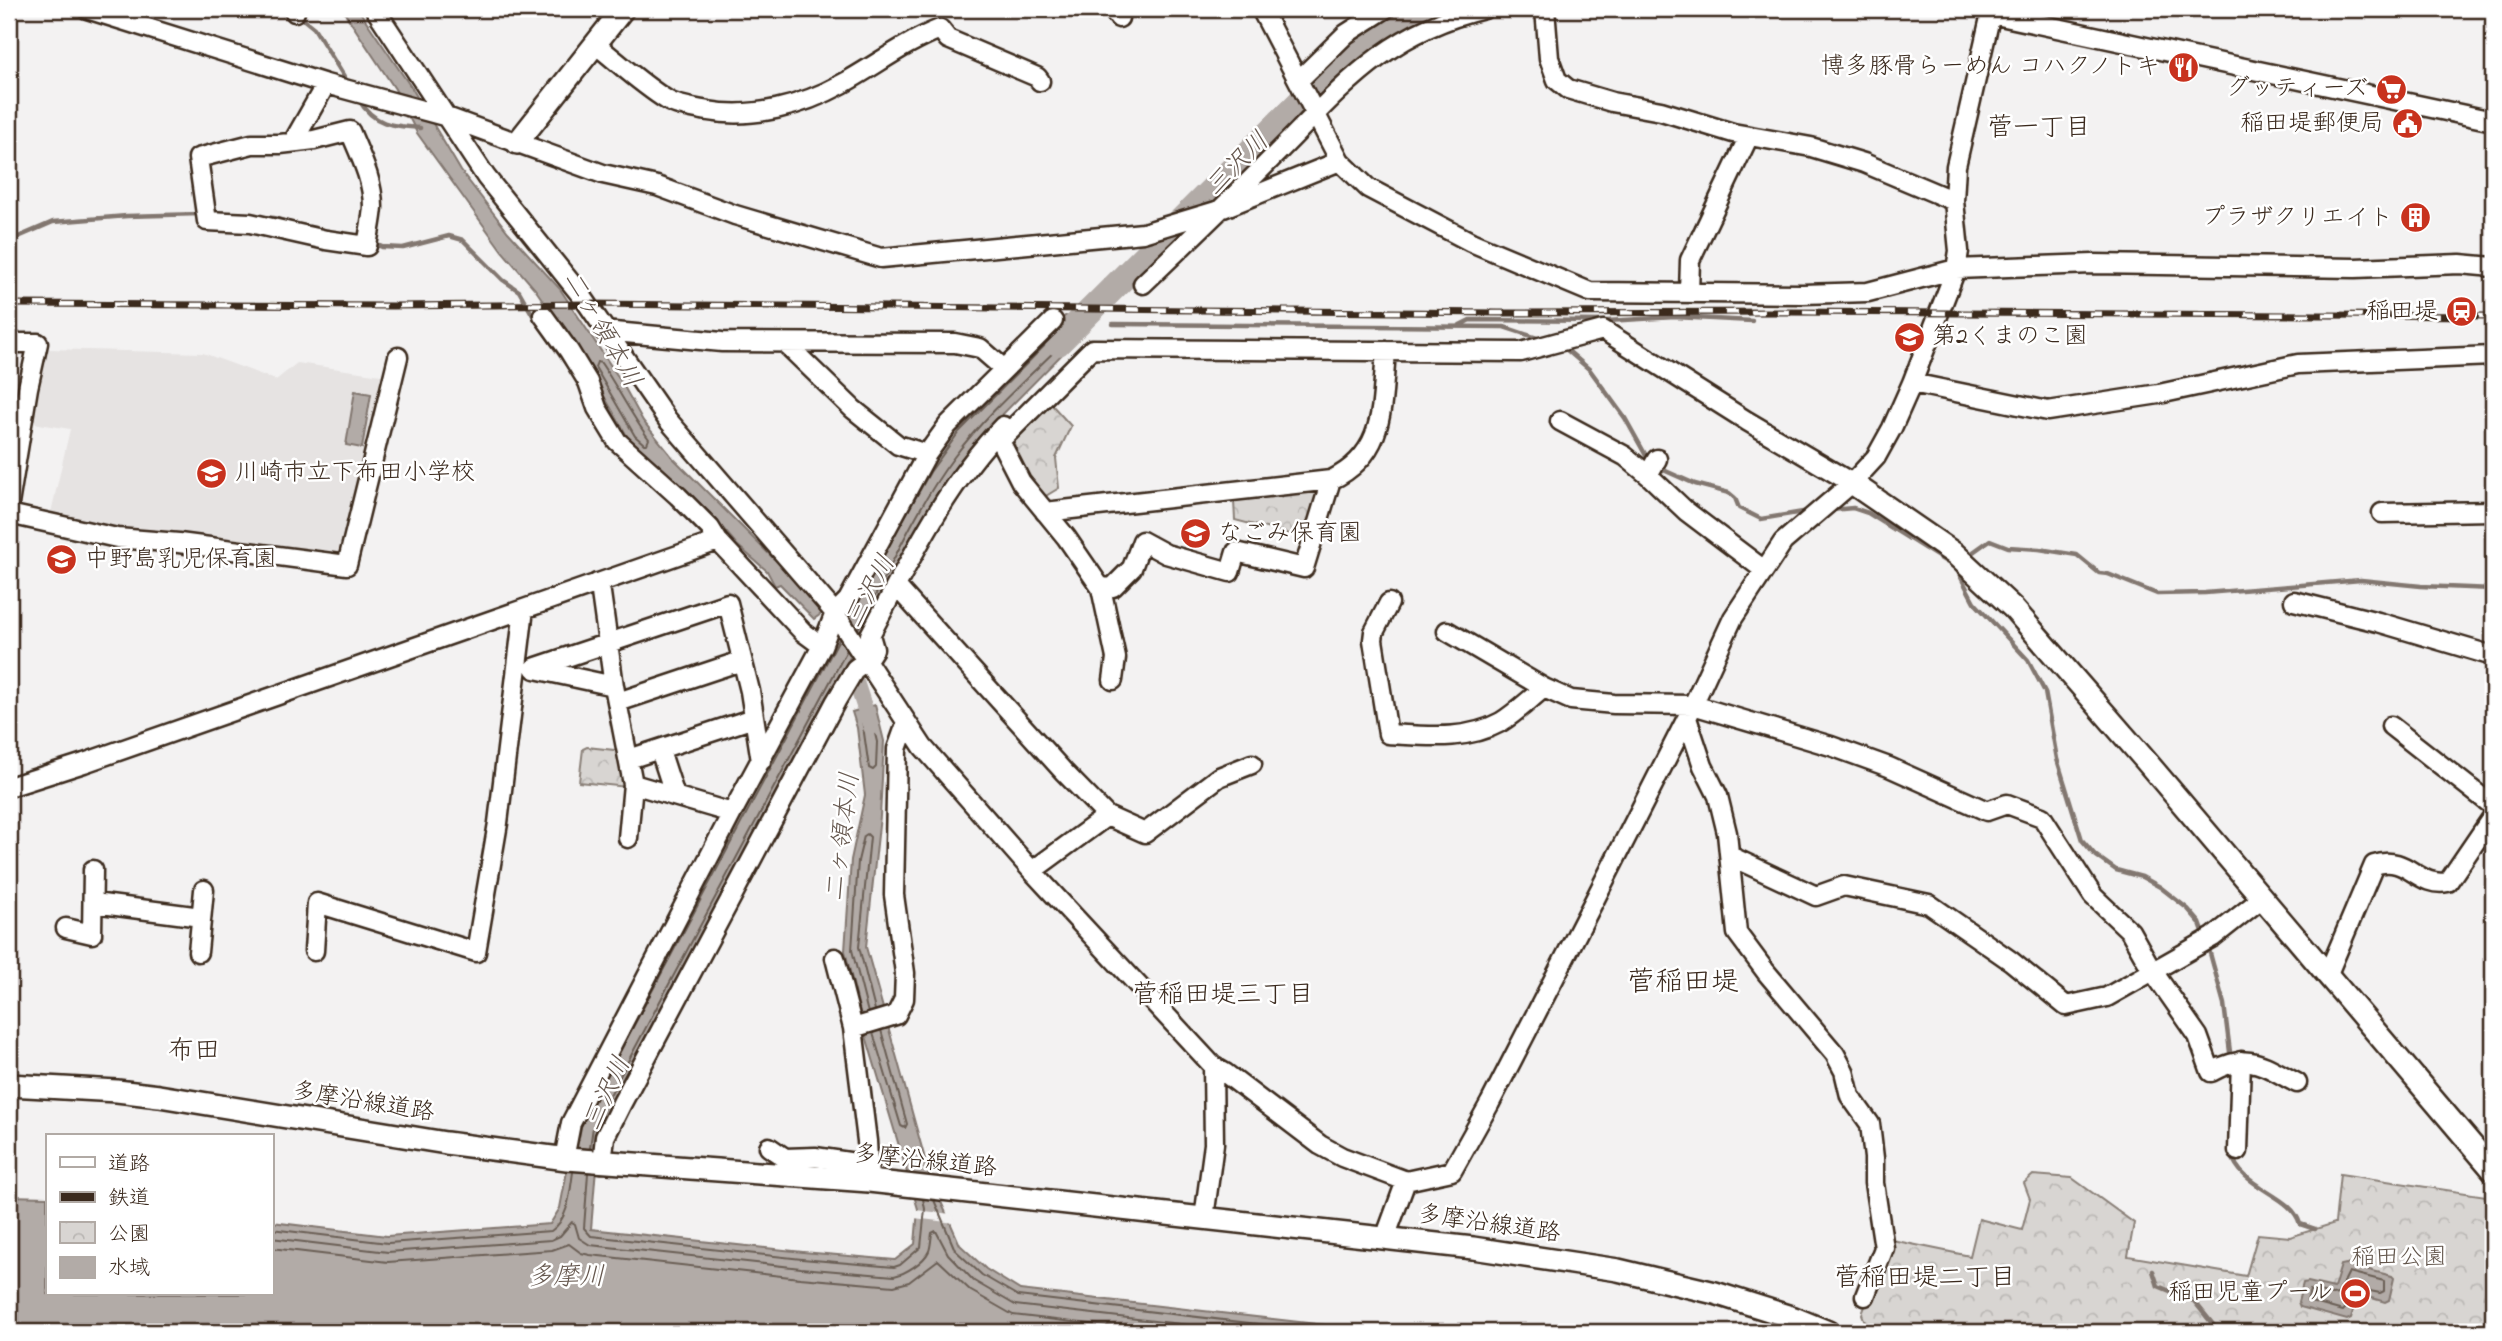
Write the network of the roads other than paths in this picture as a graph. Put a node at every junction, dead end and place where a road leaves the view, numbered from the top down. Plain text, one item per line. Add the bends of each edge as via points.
1 (87, 9) edge
2 (375, 9) edge
3 (623, 9) edge
4 (1261, 9) edge
5 (1385, 9) edge
6 (1484, 9) edge
7 (1545, 9) edge
8 (1992, 11) edge
9 (595, 44) junction
10 (1299, 80) junction
11 (1041, 82) dead end
12 (326, 84) junction
13 (1316, 112) junction
14 (438, 114) junction
15 (2493, 121) edge
16 (1749, 136) junction
17 (293, 142) junction
18 (517, 143) junction
19 (1340, 160) junction
20 (1954, 201) junction
21 (1216, 211) junction
22 (2493, 267) edge
23 (1956, 269) junction
24 (1143, 284) dead end
25 (1689, 293) junction
26 (542, 315) dead end
27 (1053, 321) dead end
28 (604, 331) junction
29 (9, 343) edge
30 (786, 344) junction
31 (1077, 348) dead end
32 (1386, 351) junction
33 (2493, 356) edge
34 (398, 357) dead end
35 (1003, 368) junction
36 (1912, 383) junction
37 (1560, 421) dead end
38 (927, 454) junction
39 (1331, 480) junction
40 (1852, 483) junction
41 (9, 503) edge
42 (2493, 511) edge
43 (1045, 512) junction
44 (2382, 513) dead end
45 (9, 514) edge
46 (718, 541) junction
47 (1764, 570) junction
48 (597, 583) junction
49 (896, 586) junction
50 (1101, 588) junction
51 (2294, 601) dead end
52 (1389, 603) dead end
53 (524, 609) junction
54 (836, 616) junction
55 (1447, 631) dead end
56 (607, 642) junction
57 (822, 646) junction
58 (863, 654) junction
59 (2493, 656) edge
60 (741, 661) junction
61 (534, 668) junction
62 (515, 669) junction
63 (1114, 680) dead end
64 (1544, 688) junction
65 (616, 694) junction
66 (1690, 712) junction
67 (754, 718) junction
68 (906, 724) junction
69 (2392, 726) dead end
70 (660, 750) junction
71 (629, 759) junction
72 (761, 761) junction
73 (1252, 764) dead end
74 (633, 784) junction
75 (9, 787) edge
76 (675, 796) junction
77 (2493, 806) edge
78 (732, 813) junction
79 (1107, 816) junction
80 (2493, 816) edge
81 (628, 838) dead end
82 (1730, 856) junction
83 (93, 870) dead end
84 (1032, 871) junction
85 (204, 890) dead end
86 (2262, 899) junction
87 (94, 903) junction
88 (201, 917) junction
89 (66, 929) dead end
90 (198, 951) dead end
91 (314, 951) dead end
92 (835, 958) dead end
93 (2152, 970) junction
94 (2327, 976) junction
95 (853, 1028) junction
96 (2234, 1062) junction
97 (1213, 1066) junction
98 (2298, 1083) dead end
99 (9, 1085) edge
100 (769, 1147) dead end
101 (2238, 1151) dead end
102 (566, 1159) junction
103 (599, 1163) junction
104 (2493, 1170) edge
105 (874, 1177) junction
106 (1406, 1181) junction
107 (1204, 1218) junction
108 (1385, 1238) junction
109 (1864, 1296) dead end
110 (1828, 1332) edge

1 - 12 street
2 - 14 street
3 - 9 street
4 - 10 street
5 - 10 street via 1346,34
6 - 13 street via 1454,16 1397,44 1365,66
7 - 16 street via 1549,58 1557,80 1568,89
8 - 15 street
8 - 20 street via 1956,166
9 - 11 street via 668,101 718,113 752,113 811,98 841,85 913,39 940,29 948,39 1017,67
9 - 18 street
10 - 13 street
12 - 14 street
12 - 17 street
13 - 19 street
13 - 21 street
14 - 18 street
14 - 28 street via 584,299
16 - 20 street via 1864,163
16 - 25 street via 1690,260
17 - 17 street via 350,131 372,193 367,246 250,223 207,222 198,158 251,144
18 - 21 street via 603,174 657,186 735,215 881,258 1143,233
19 - 21 street
19 - 25 street via 1368,188 1471,242 1590,292
20 - 23 street via 1959,251
21 - 24 street
22 - 23 street via 2093,264
23 - 25 street via 1868,292
23 - 36 street
26 - 46 street via 588,382 617,441 678,496
27 - 35 street
28 - 30 street
28 - 54 street via 667,419
29 - 41 street via 38,343
30 - 35 street via 955,343 980,348
30 - 38 street via 852,409 898,445
31 - 49 street via 978,454 947,495
32 - 39 street via 1380,423 1366,455
32 - 40 street via 1521,352 1603,330
32 - 43 street via 1092,349 1000,441 1021,482
33 - 36 street via 2298,363 2158,394 2048,411
34 - 45 street via 346,565 117,538
35 - 38 street
36 - 40 street via 1876,457
37 - 47 street via 1652,467 1686,511
38 - 54 street
39 - 43 street
39 - 50 street via 1304,568 1236,552 1230,572 1166,554 1142,541 1132,568 1113,587
40 - 47 street via 1783,542
40 - 86 street via 1955,554 2013,608
42 - 44 street
43 - 50 street
46 - 48 street
46 - 57 street via 803,632
47 - 66 street via 1733,618
48 - 53 street
48 - 56 street
49 - 58 street via 870,635 874,649
49 - 79 street
50 - 63 street via 1116,658
51 - 59 street
52 - 64 street via 1373,640 1388,734 1443,737 1484,730
53 - 62 street
53 - 75 street
54 - 57 street
54 - 58 street
55 - 64 street
56 - 60 street via 727,603
56 - 61 street
56 - 65 street
57 - 72 street
58 - 68 street
58 - 103 street via 622,1103
60 - 65 street
60 - 67 street
61 - 62 street
61 - 65 street
62 - 91 street via 496,835 476,952 317,902
64 - 66 street via 1571,700
65 - 71 street
66 - 82 street via 1703,766 1718,796
66 - 93 street via 1831,746 1987,811 2007,804 2042,817 2093,896 2130,931
66 - 106 street via 1452,1171
67 - 70 street
67 - 72 street
68 - 84 street
68 - 95 street via 897,749 894,895 904,999 896,1015
69 - 77 street
70 - 71 street
70 - 76 street
71 - 74 street
72 - 78 street
73 - 79 street via 1219,777 1145,833
74 - 76 street
74 - 81 street
76 - 78 street
78 - 102 street via 571,1123
79 - 84 street
80 - 94 street via 2448,882 2429,883 2392,862 2374,864
82 - 93 street via 1816,895 1844,886 1929,904 2066,1006 2107,997
82 - 109 street via 1737,933 1835,1054 1850,1096 1870,1124 1884,1248
83 - 87 street
84 - 97 street
85 - 88 street
86 - 93 street via 2207,940
86 - 94 street
87 - 88 street
87 - 89 street via 92,934
88 - 90 street
92 - 95 street
93 - 96 street via 2198,1036 2211,1072
94 - 104 street
95 - 105 street
96 - 98 street via 2253,1060
96 - 101 street
97 - 106 street via 1320,1145
97 - 107 street via 1214,1144
99 - 102 street, 多摩沿線道路 via 159,1096
100 - 105 street via 785,1158 815,1157
102 - 103 street, 多摩沿線道路
103 - 105 street, 多摩沿線道路
105 - 107 street, 多摩沿線道路 via 974,1194
106 - 108 street
107 - 108 street, 多摩沿線道路
108 - 110 street, 多摩沿線道路 via 1618,1270 1715,1293

